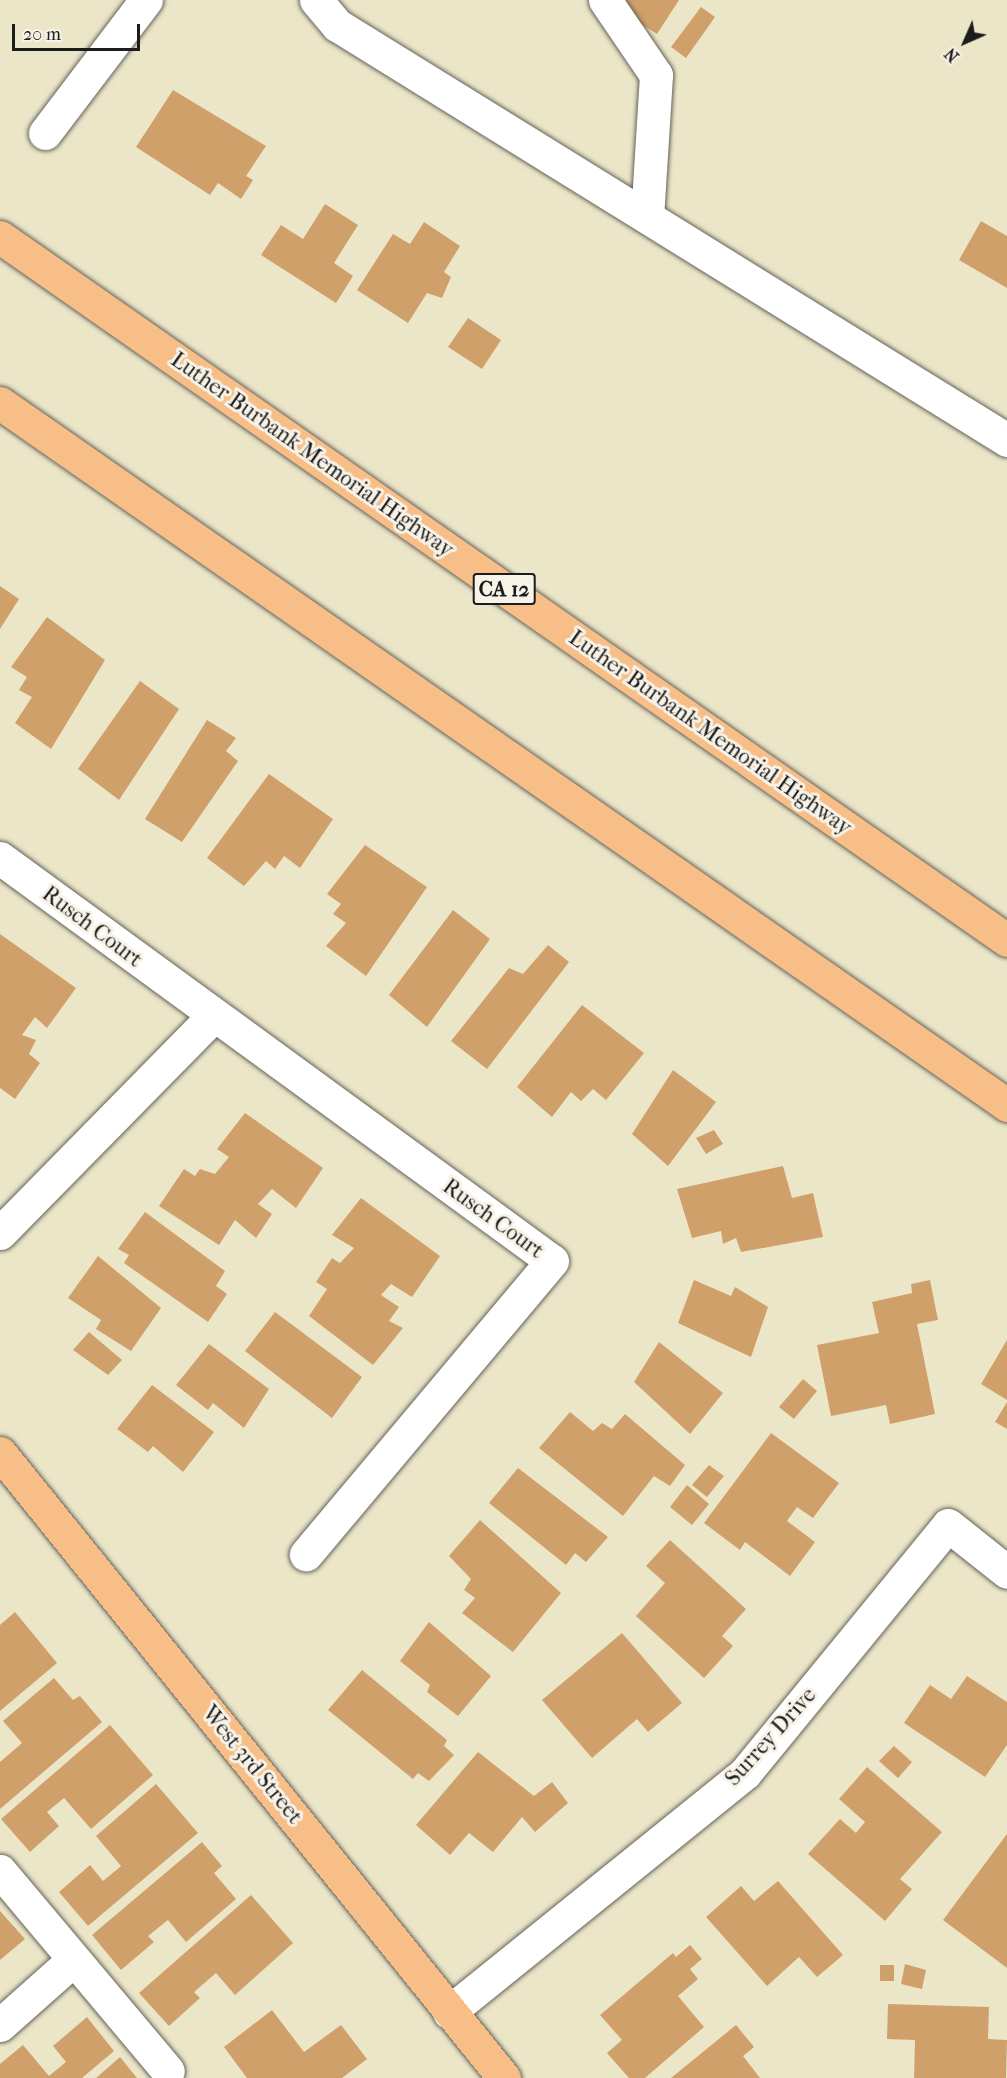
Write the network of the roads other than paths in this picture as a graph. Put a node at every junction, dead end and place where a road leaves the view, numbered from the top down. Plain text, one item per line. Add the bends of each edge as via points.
1 (146, 0) edge
2 (316, 0) edge
3 (605, 0) edge
4 (45, 133) dead end
5 (647, 217) junction
6 (0, 237) edge
7 (0, 403) edge
8 (1007, 440) edge
9 (0, 858) edge
10 (1007, 940) edge
11 (212, 1017) junction
12 (1007, 1105) edge
13 (0, 1233) edge
14 (0, 1453) edge
15 (306, 1554) dead end
16 (1007, 1572) edge
17 (0, 1871) edge
18 (73, 1960) junction
19 (449, 2012) junction
20 (0, 2025) edge
21 (168, 2071) dead end
22 (504, 2078) edge

1 - 4 street
2 - 5 street via 337,25
3 - 5 street via 656,75
5 - 8 street
6 - 10 main road, Luther Burbank Memorial Highway / CA 12
7 - 12 main road
9 - 11 street, Rusch Court
11 - 13 street
11 - 15 street, Rusch Court via 552,1261
14 - 19 main road, West 3rd Street
16 - 19 street, Surrey Drive via 948,1525 745,1773
17 - 18 street
18 - 20 street
18 - 21 street
19 - 22 main road, West 3rd Street

